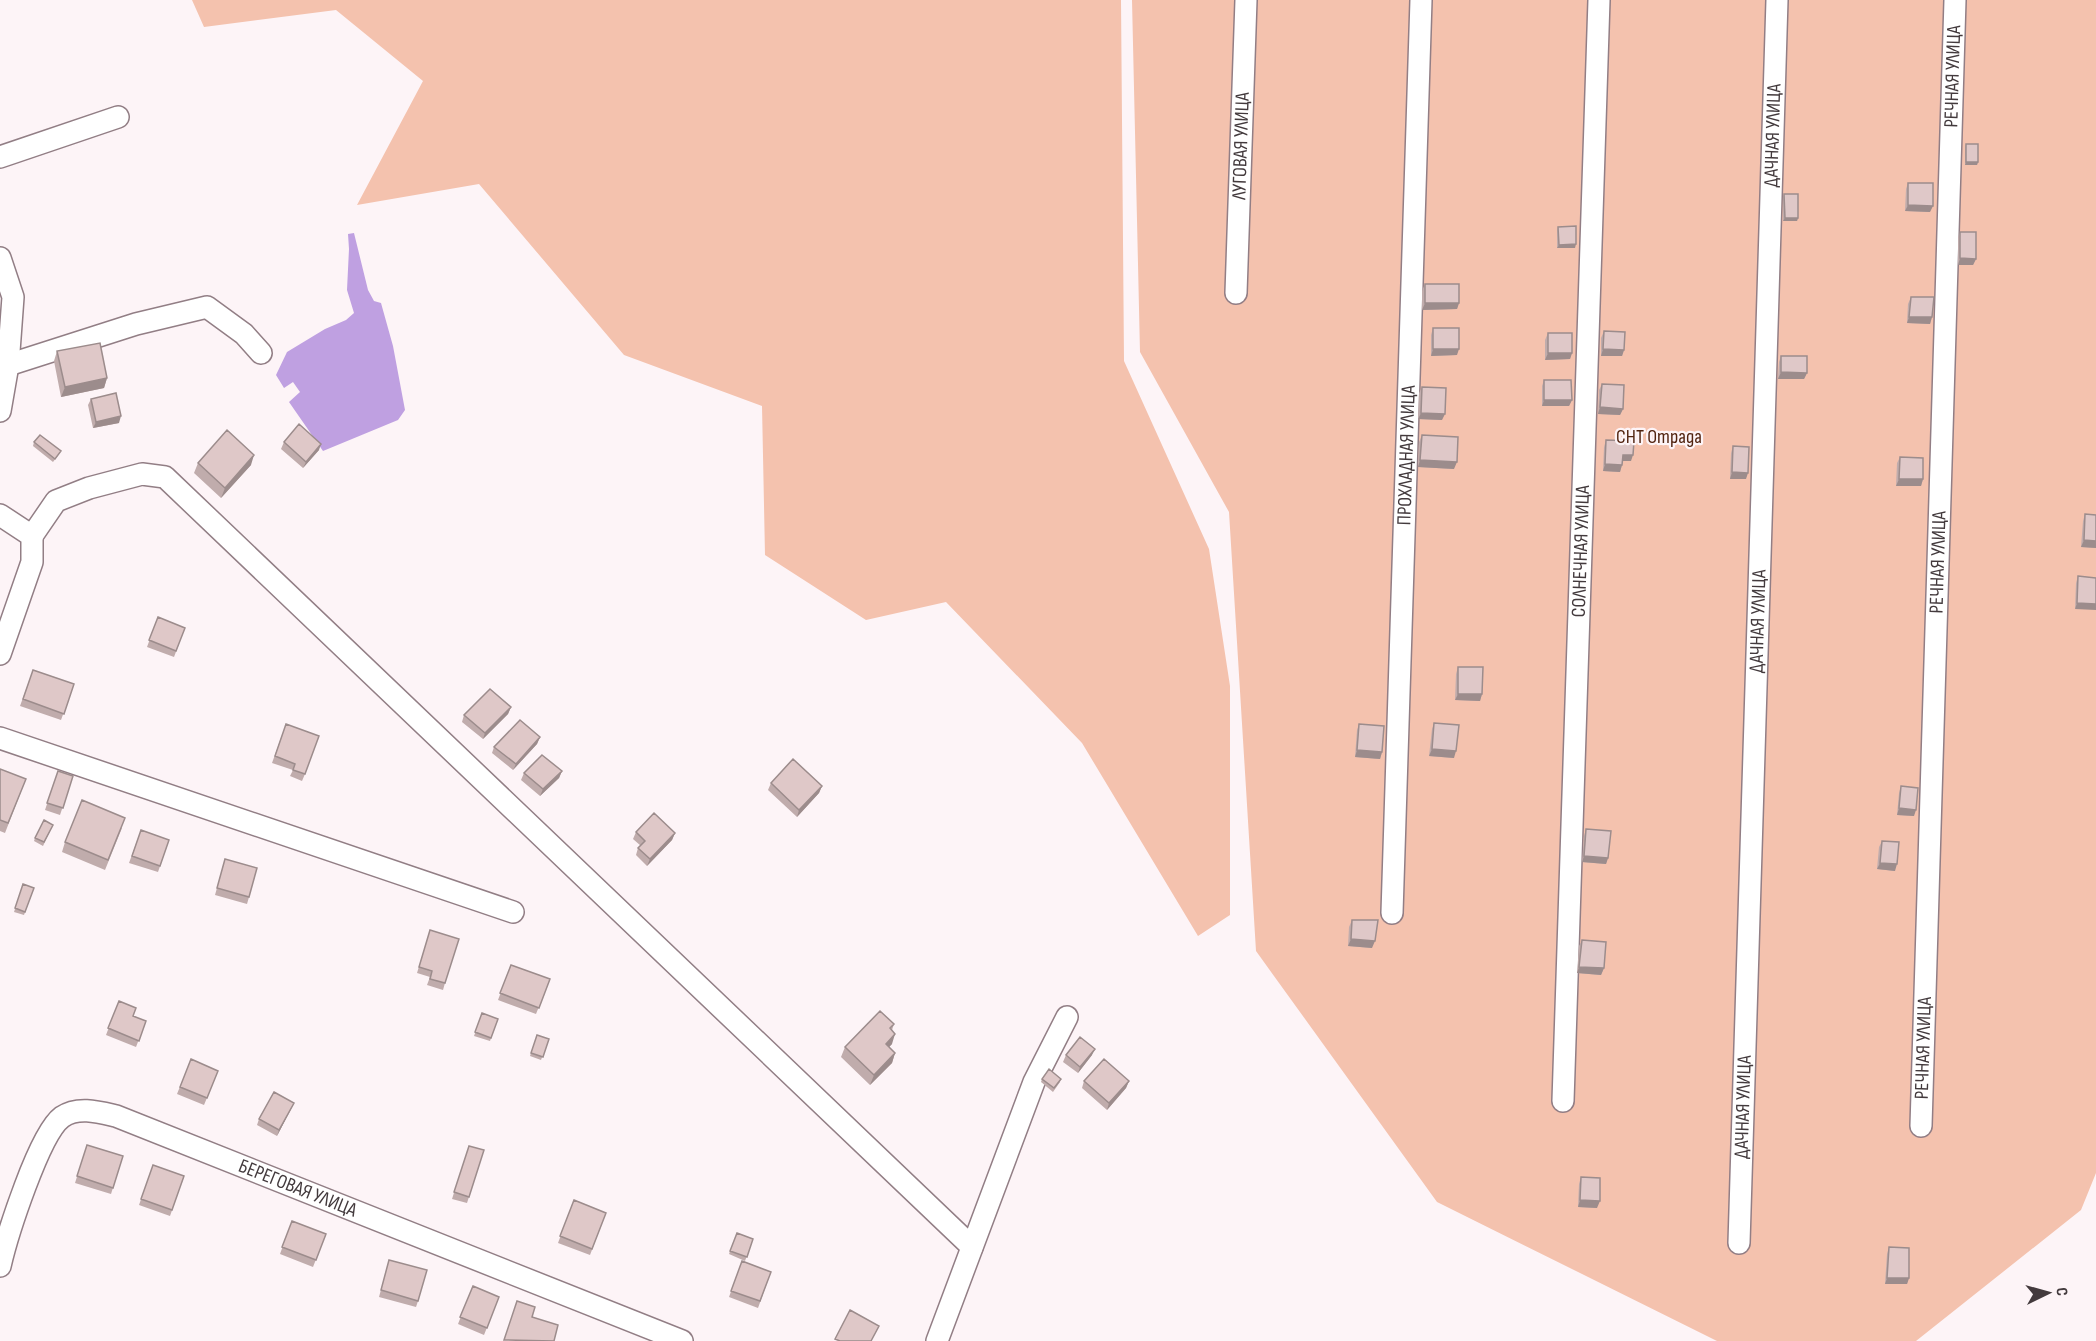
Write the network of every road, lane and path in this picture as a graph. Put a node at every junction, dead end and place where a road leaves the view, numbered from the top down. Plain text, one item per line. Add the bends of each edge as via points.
1 (1246, 0) edge
2 (1421, 0) edge
3 (1599, 0) edge
4 (1777, 0) edge
5 (1955, 0) edge
6 (118, 117) dead end
7 (0, 157) edge
8 (0, 258) edge
9 (1236, 293) dead end
10 (261, 353) dead end
11 (8, 364) junction
12 (0, 411) edge
13 (0, 515) edge
14 (32, 536) junction
15 (0, 654) edge
16 (0, 738) edge
17 (513, 912) dead end
18 (1392, 913) dead end
19 (1067, 1017) dead end
20 (1563, 1101) dead end
21 (1921, 1126) dead end
22 (1738, 1243) dead end
23 (972, 1247) junction
24 (0, 1266) edge
25 (682, 1341) edge
26 (937, 1341) edge

1 - 9 street, ЛУГОВАЯ УЛИЦА
2 - 18 street, ПРОХЛАДНАЯ УЛИЦА
3 - 20 street, СОЛНЕЧНАЯ УЛИЦА
4 - 22 street, ДАЧНАЯ УЛИЦА
5 - 21 street, РЕЧНАЯ УЛИЦА
6 - 7 street
8 - 11 street via 13,297
10 - 11 street via 244,334 207,307 136,324
11 - 12 street
13 - 14 street
14 - 15 street via 32,562
14 - 23 street via 56,501 142,474 165,477
16 - 17 street
19 - 23 street via 1034,1082
23 - 26 street
24 - 25 street, БЕРЕГОВАЯ УЛИЦА via 8,1233 45,1138 62,1117 86,1109 116,1116

